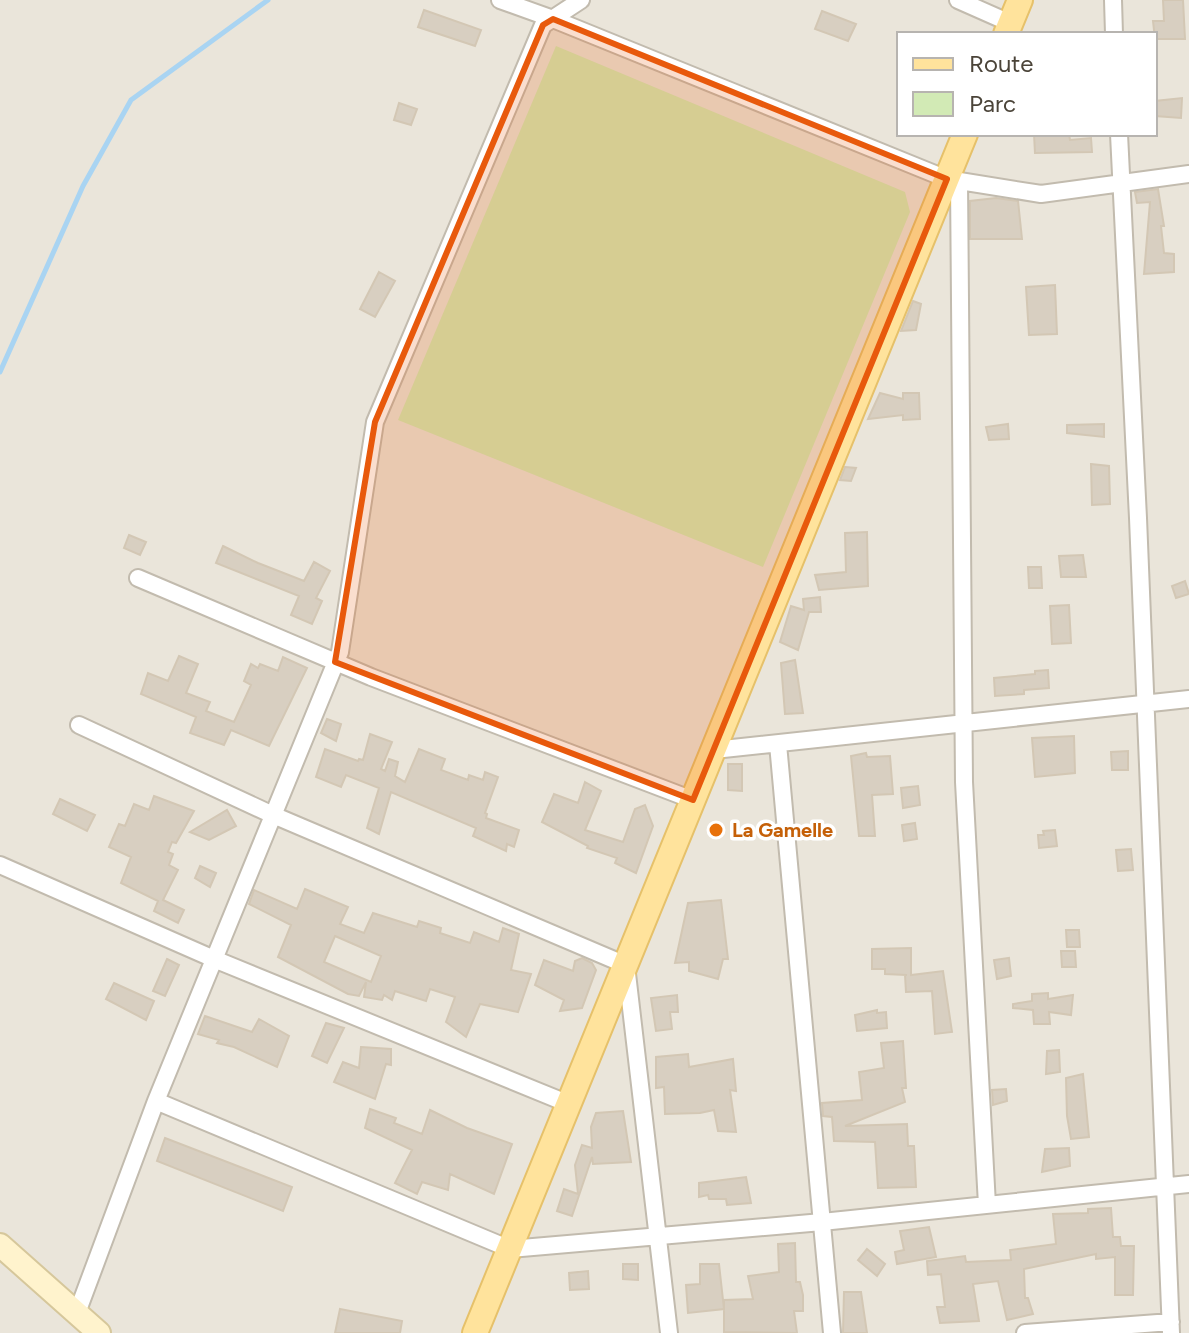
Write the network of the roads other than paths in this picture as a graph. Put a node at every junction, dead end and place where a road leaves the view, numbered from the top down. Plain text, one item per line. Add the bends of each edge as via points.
1 (500, 0) edge
2 (581, 0) edge
3 (958, 0) edge
4 (1020, 0) edge
5 (1113, 0) edge
6 (553, 19) junction
7 (1008, 29) edge
8 (1114, 32) edge
9 (964, 136) edge
10 (1119, 136) edge
11 (1189, 174) edge
12 (953, 180) junction
13 (1121, 183) junction
14 (138, 578) dead end
15 (335, 662) junction
16 (1189, 699) edge
17 (1146, 704) junction
18 (963, 723) junction
19 (79, 725) dead end
20 (778, 744) junction
21 (714, 750) junction
22 (693, 800) junction
23 (273, 815) junction
24 (0, 865) edge
25 (214, 959) junction
26 (626, 965) junction
27 (156, 1101) junction
28 (569, 1104) junction
29 (1189, 1184) edge
30 (1165, 1186) junction
31 (987, 1205) junction
32 (822, 1222) junction
33 (658, 1236) junction
34 (0, 1245) edge
35 (510, 1249) junction
36 (77, 1313) junction
37 (1171, 1328) edge
38 (99, 1333) edge
39 (475, 1333) edge
40 (669, 1333) edge
41 (832, 1333) edge
42 (1025, 1333) edge

1 - 6 street
2 - 6 street
3 - 7 street
4 - 7 main road
5 - 8 street
6 - 12 street
6 - 15 street via 543,25 375,422
9 - 12 main road
10 - 13 street
11 - 13 street
12 - 13 street via 1041,194
12 - 18 street
12 - 21 main road
13 - 17 street
14 - 15 street
15 - 22 street
15 - 23 street
16 - 17 street
17 - 18 street
17 - 30 street
18 - 20 street
18 - 31 street
19 - 23 street
20 - 21 street
20 - 32 street
21 - 22 main road
22 - 26 main road
23 - 25 street
23 - 26 street
24 - 25 street
25 - 27 street
25 - 28 street
26 - 28 main road
26 - 33 street
27 - 35 street
27 - 36 street
28 - 35 main road
29 - 30 street
30 - 31 street
30 - 37 street
31 - 32 street
32 - 33 street
32 - 41 street
33 - 35 street
33 - 40 street
34 - 36 main road
35 - 39 main road
36 - 38 main road
37 - 42 street

